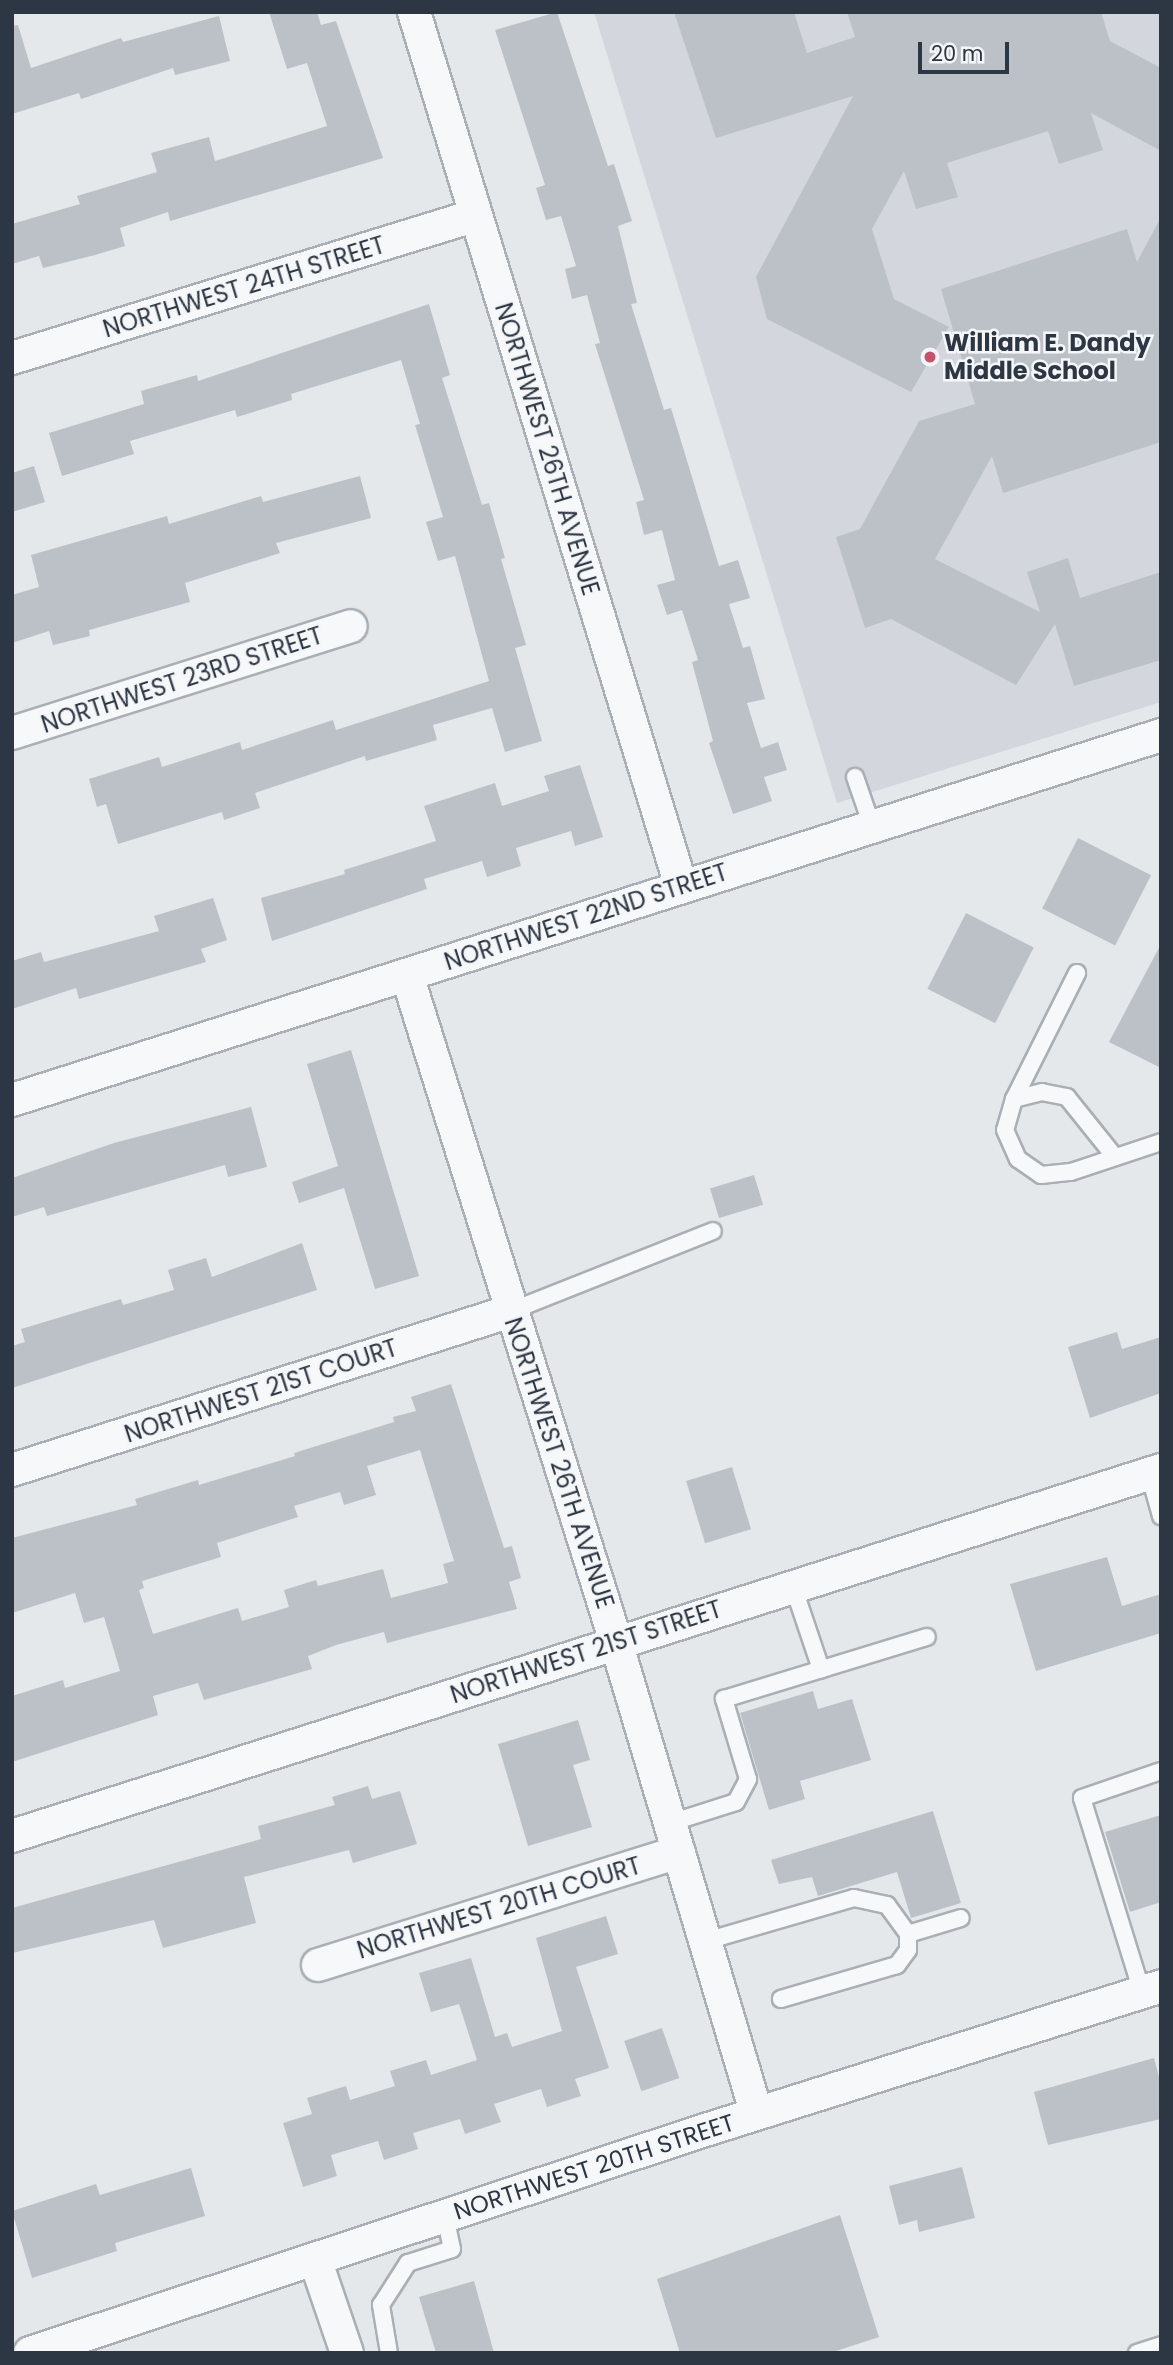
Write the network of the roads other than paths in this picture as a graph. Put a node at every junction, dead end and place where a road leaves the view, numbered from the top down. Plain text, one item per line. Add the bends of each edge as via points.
1 (414, 12) edge
2 (475, 216) junction
3 (12, 358) edge
4 (351, 626) dead end
5 (12, 733) edge
6 (1161, 734) edge
7 (855, 777) dead end
8 (872, 826) junction
9 (681, 886) junction
10 (1077, 973) dead end
11 (407, 975) junction
12 (1014, 1099) junction
13 (12, 1100) edge
14 (1161, 1142) edge
15 (1115, 1157) junction
16 (713, 1230) dead end
17 (510, 1311) junction
18 (12, 1470) edge
19 (1155, 1471) edge
20 (1161, 1516) edge
21 (793, 1586) junction
22 (927, 1637) dead end
23 (617, 1642) junction
24 (821, 1669) junction
25 (1161, 1771) edge
26 (12, 1836) edge
27 (675, 1838) junction
28 (961, 1918) dead end
29 (908, 1934) junction
30 (706, 1941) junction
31 (318, 1965) dead end
32 (1151, 1989) edge
33 (782, 1998) dead end
34 (757, 2113) junction
35 (445, 2216) junction
36 (315, 2259) junction
37 (1161, 2345) edge
38 (30, 2353) edge
39 (347, 2353) edge
40 (389, 2353) edge
41 (1137, 2353) edge

1 - 2 street, NORTHWEST 26TH AVENUE
2 - 3 street, NORTHWEST 24TH STREET
2 - 9 street, NORTHWEST 26TH AVENUE
4 - 5 street, NORTHWEST 23RD STREET
6 - 8 street, NORTHWEST 22ND STREET
7 - 8 lane
8 - 9 street, NORTHWEST 22ND STREET
9 - 11 street, NORTHWEST 22ND STREET
10 - 12 lane
11 - 13 street, NORTHWEST 22ND STREET
11 - 17 street, NORTHWEST 26TH AVENUE
12 - 15 lane via 1042,1092 1067,1097
12 - 15 lane via 1005,1130 1018,1159 1041,1175 1071,1172
14 - 15 lane
16 - 17 lane
17 - 18 street, NORTHWEST 21ST COURT
17 - 23 street, NORTHWEST 26TH AVENUE
19 - 20 lane
19 - 21 street, NORTHWEST 21ST STREET
21 - 23 street, NORTHWEST 21ST STREET
21 - 24 lane
22 - 24 lane
23 - 26 street, NORTHWEST 21ST STREET
23 - 27 street, NORTHWEST 26TH AVENUE
24 - 27 lane via 724,1699 748,1779 737,1802
25 - 32 lane via 1082,1798
27 - 30 street, NORTHWEST 26TH AVENUE
27 - 31 street, NORTHWEST 20TH COURT
28 - 29 lane
29 - 30 lane via 887,1905 854,1898
29 - 33 lane via 908,1950 897,1965
30 - 34 street, NORTHWEST 26TH AVENUE
32 - 34 street, NORTHWEST 20TH STREET
34 - 35 street, NORTHWEST 20TH STREET
35 - 36 street, NORTHWEST 20TH STREET
35 - 40 lane via 452,2249 408,2263 381,2305
36 - 38 street, NORTHWEST 20TH STREET
36 - 39 street
37 - 41 lane

